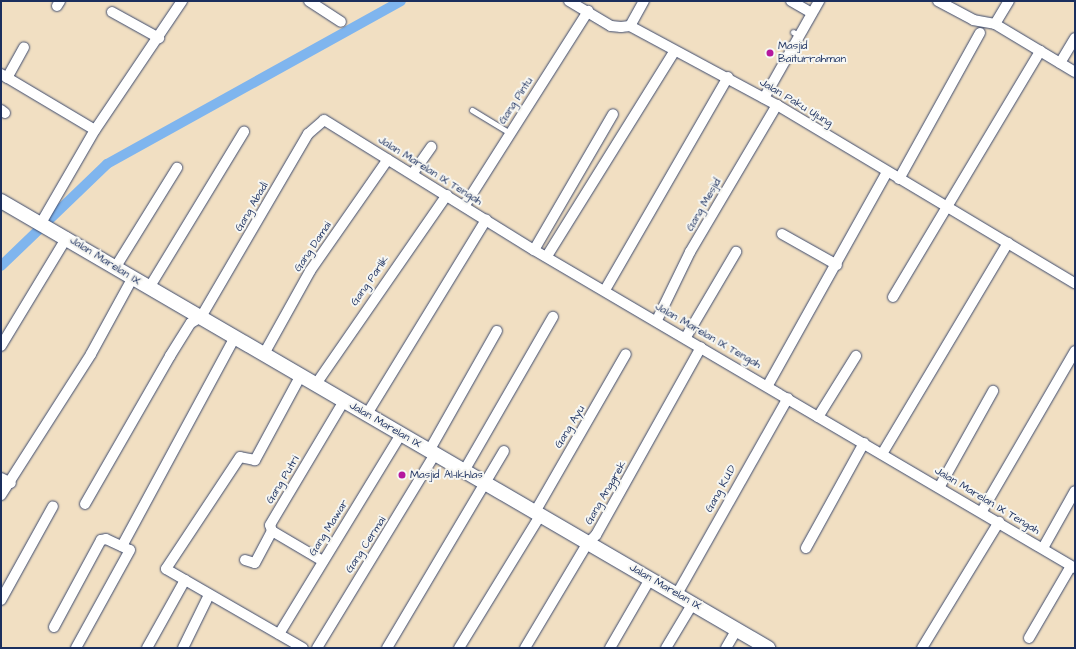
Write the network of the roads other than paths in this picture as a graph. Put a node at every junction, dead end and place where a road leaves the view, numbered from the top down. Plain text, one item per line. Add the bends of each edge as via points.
1 (182, 1) edge
2 (309, 1) edge
3 (569, 1) edge
4 (644, 1) edge
5 (791, 1) edge
6 (819, 1) edge
7 (938, 1) edge
8 (1009, 1) edge
9 (112, 12) dead end
10 (588, 12) junction
11 (812, 13) junction
12 (341, 22) dead end
13 (995, 24) junction
14 (630, 26) junction
15 (980, 33) dead end
16 (159, 38) junction
17 (1075, 38) edge
18 (24, 47) dead end
19 (1040, 51) junction
20 (674, 52) junction
21 (1060, 63) junction
22 (1075, 72) edge
23 (4, 76) edge
24 (728, 77) junction
25 (764, 98) junction
26 (777, 105) junction
27 (472, 110) dead end
28 (613, 114) dead end
29 (331, 123) joint
30 (95, 130) junction
31 (244, 132) dead end
32 (510, 133) junction
33 (431, 147) dead end
34 (388, 159) junction
35 (177, 168) dead end
36 (887, 172) junction
37 (413, 173) junction
38 (899, 179) junction
39 (447, 195) junction
40 (1, 201) edge
41 (465, 205) junction
42 (947, 207) junction
43 (486, 220) junction
44 (47, 226) junction
45 (782, 234) dead end
46 (67, 237) junction
47 (1008, 243) junction
48 (534, 250) junction
49 (736, 252) dead end
50 (547, 256) junction
51 (837, 265) junction
52 (115, 268) junction
53 (132, 278) junction
54 (1074, 279) edge
55 (148, 288) junction
56 (605, 290) junction
57 (893, 297) dead end
58 (201, 317) junction
59 (554, 317) dead end
60 (657, 320) junction
61 (497, 331) dead end
62 (235, 337) junction
63 (686, 337) junction
64 (1, 346) edge
65 (701, 347) junction
66 (1075, 351) edge
67 (265, 352) junction
68 (626, 354) dead end
69 (856, 356) dead end
70 (301, 375) junction
71 (316, 384) junction
72 (768, 385) junction
73 (993, 391) dead end
74 (788, 398) junction
75 (344, 401) junction
76 (367, 414) junction
77 (818, 417) junction
78 (401, 434) junction
79 (864, 443) junction
80 (504, 451) dead end
81 (432, 453) junction
82 (882, 454) junction
83 (464, 471) junction
84 (1, 478) edge
85 (11, 483) junction
86 (485, 483) junction
87 (940, 486) junction
88 (1075, 491) edge
89 (1, 496) edge
90 (85, 504) dead end
91 (53, 506) dead end
92 (982, 511) junction
93 (538, 514) junction
94 (999, 522) junction
95 (272, 531) junction
96 (587, 544) junction
97 (122, 546) junction
98 (806, 548) dead end
99 (1043, 548) junction
100 (246, 560) dead end
101 (323, 561) junction
102 (1073, 567) edge
103 (650, 578) junction
104 (184, 580) junction
105 (677, 594) junction
106 (210, 595) junction
107 (1, 600) edge
108 (693, 604) junction
109 (54, 627) dead end
110 (737, 629) junction
111 (1029, 638) dead end
112 (283, 641) edge
113 (76, 648) edge
114 (147, 648) edge
115 (183, 648) edge
116 (303, 648) edge
117 (317, 648) edge
118 (387, 648) edge
119 (459, 648) edge
120 (525, 648) edge
121 (610, 648) edge
122 (666, 648) edge
123 (726, 648) edge
124 (768, 648) edge
125 (922, 648) edge

1 - 16 street
2 - 12 street
3 - 10 street
4 - 14 street
5 - 11 street
6 - 11 street
7 - 13 street via 973,20
8 - 13 street
9 - 16 street
10 - 14 street via 611,26
10 - 32 street, Gang Pintu
11 - 25 street via 796,34
13 - 19 street
14 - 20 street, Jalan Paku Ujung
15 - 38 street
16 - 30 street
17 - 21 street
18 - 23 street
19 - 21 street
19 - 42 street
20 - 24 street, Jalan Paku Ujung
20 - 50 street
21 - 22 street
23 - 30 street
24 - 25 street, Jalan Paku Ujung via 743,82
24 - 56 street
25 - 26 street, Jalan Paku Ujung
26 - 36 street, Jalan Paku Ujung
26 - 60 street, Gang Mesjid via 690,252
27 - 32 lane
28 - 48 street
29 - 34 street, Jalan Marelan IX Tengah
29 - 58 street, Gang Abadi via 324,120 308,134
30 - 44 street
31 - 55 street
32 - 41 street, Gang Pintu
33 - 37 street
34 - 37 street, Jalan Marelan IX Tengah
34 - 67 street, Gang Damai via 310,271
35 - 52 street
36 - 38 street, Jalan Paku Ujung
36 - 51 street
37 - 39 street, Jalan Marelan IX Tengah
38 - 42 street, Jalan Paku Ujung
39 - 41 street, Jalan Marelan IX Tengah
39 - 71 street, Gang Parlik
40 - 44 main road, Jalan Marelan IX
41 - 43 street, Jalan Marelan IX Tengah
42 - 47 street, Jalan Paku Ujung
42 - 57 street
43 - 48 street, Jalan Marelan IX Tengah
43 - 76 street
44 - 46 main road, Jalan Marelan IX
45 - 51 street
46 - 52 main road, Jalan Marelan IX
46 - 64 street
47 - 54 street, Jalan Paku Ujung
47 - 82 street
48 - 50 street, Jalan Marelan IX Tengah
49 - 63 street
50 - 56 street, Jalan Marelan IX Tengah
51 - 72 street
52 - 53 main road, Jalan Marelan IX
53 - 55 main road, Jalan Marelan IX
53 - 85 street via 91,354
55 - 58 main road, Jalan Marelan IX
56 - 60 street, Jalan Marelan IX Tengah
58 - 62 main road, Jalan Marelan IX
58 - 90 street via 191,323 170,356
59 - 83 street
60 - 63 street, Jalan Marelan IX Tengah
61 - 81 street, Gang Cermai
62 - 67 main road, Jalan Marelan IX
62 - 97 street
63 - 65 street, Jalan Marelan IX Tengah
65 - 72 street, Jalan Marelan IX Tengah
65 - 96 street, Gang Anggrek via 596,535
66 - 92 street
67 - 70 main road, Jalan Marelan IX
68 - 93 street, Gang Ayu
69 - 77 street
70 - 71 main road, Jalan Marelan IX
70 - 104 street via 255,460 240,457 166,568
71 - 75 main road, Jalan Marelan IX
72 - 74 street, Jalan Marelan IX Tengah
73 - 87 street
74 - 77 street, Jalan Marelan IX Tengah
74 - 105 street, Gang K.U.D
75 - 76 main road, Jalan Marelan IX
75 - 95 street, Gang Putri via 270,526
76 - 78 main road, Jalan Marelan IX
77 - 79 street, Jalan Marelan IX Tengah
78 - 81 main road, Jalan Marelan IX
78 - 101 street, Gang Mawar
79 - 82 street, Jalan Marelan IX Tengah
79 - 98 street
80 - 86 street
81 - 83 main road, Jalan Marelan IX
81 - 117 street, Gang Cermai
82 - 87 street, Jalan Marelan IX Tengah
83 - 86 main road, Jalan Marelan IX
84 - 85 street
85 - 89 street
86 - 93 main road, Jalan Marelan IX
86 - 118 street
87 - 92 street, Jalan Marelan IX Tengah
88 - 99 street
91 - 107 street
92 - 94 street, Jalan Marelan IX Tengah
93 - 96 main road, Jalan Marelan IX
93 - 119 street, Gang Ayu
94 - 99 street, Jalan Marelan IX Tengah
94 - 125 street
95 - 100 street, Gang Putri via 255,563
95 - 101 street
96 - 103 main road, Jalan Marelan IX
96 - 120 street, Gang Anggrek
97 - 109 street via 101,540
97 - 113 street via 130,552
99 - 102 street, Jalan Marelan IX Tengah
101 - 112 street, Gang Mawar
102 - 111 street
103 - 105 main road, Jalan Marelan IX
103 - 121 street
104 - 106 street
104 - 114 street
105 - 108 main road, Jalan Marelan IX
106 - 112 street
106 - 115 street
108 - 110 main road, Jalan Marelan IX
108 - 122 street
110 - 123 street
110 - 124 main road, Jalan Marelan IX
112 - 116 street

